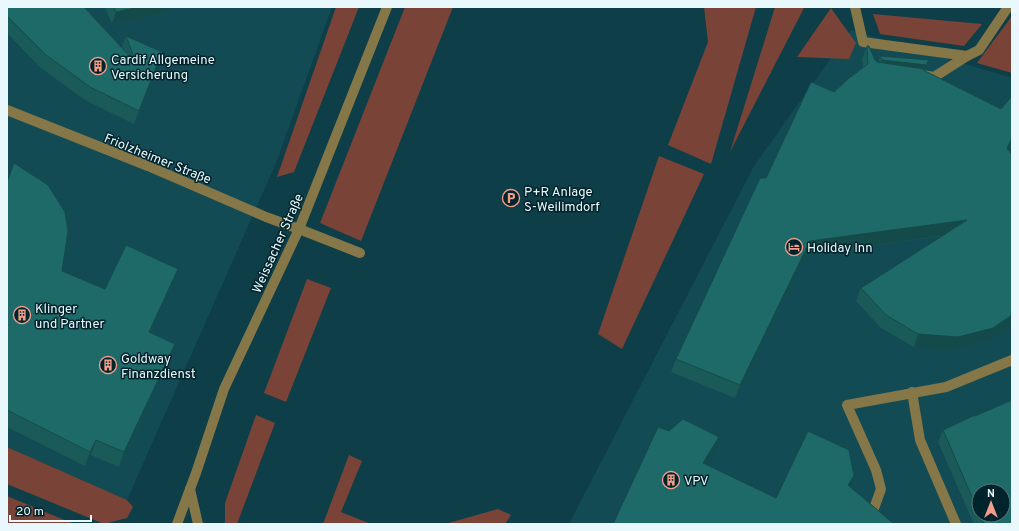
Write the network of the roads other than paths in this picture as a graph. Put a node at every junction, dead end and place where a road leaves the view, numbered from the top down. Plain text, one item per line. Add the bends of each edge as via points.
1 (387, 7) edge
2 (855, 7) edge
3 (1008, 7) edge
4 (862, 42) junction
5 (867, 53) edge
6 (967, 56) junction
7 (912, 74) edge
8 (7, 110) edge
9 (298, 228) junction
10 (360, 252) dead end
11 (1012, 360) edge
12 (912, 392) junction
13 (190, 489) junction
14 (872, 514) edge
15 (177, 524) edge
16 (198, 524) edge
17 (956, 524) edge

1 - 9 street, Weissacher Straße
2 - 4 street
3 - 6 street via 979,50
4 - 5 street
4 - 6 street
6 - 7 street via 934,77
8 - 9 street, Friolzheimer Straße
9 - 10 street, Friolzheimer Straße
9 - 13 street, Weissacher Straße via 224,389
11 - 12 street via 946,387
12 - 14 street via 847,405 876,470 881,489
12 - 17 street via 920,440
13 - 15 street, Weissacher Straße
13 - 16 street

